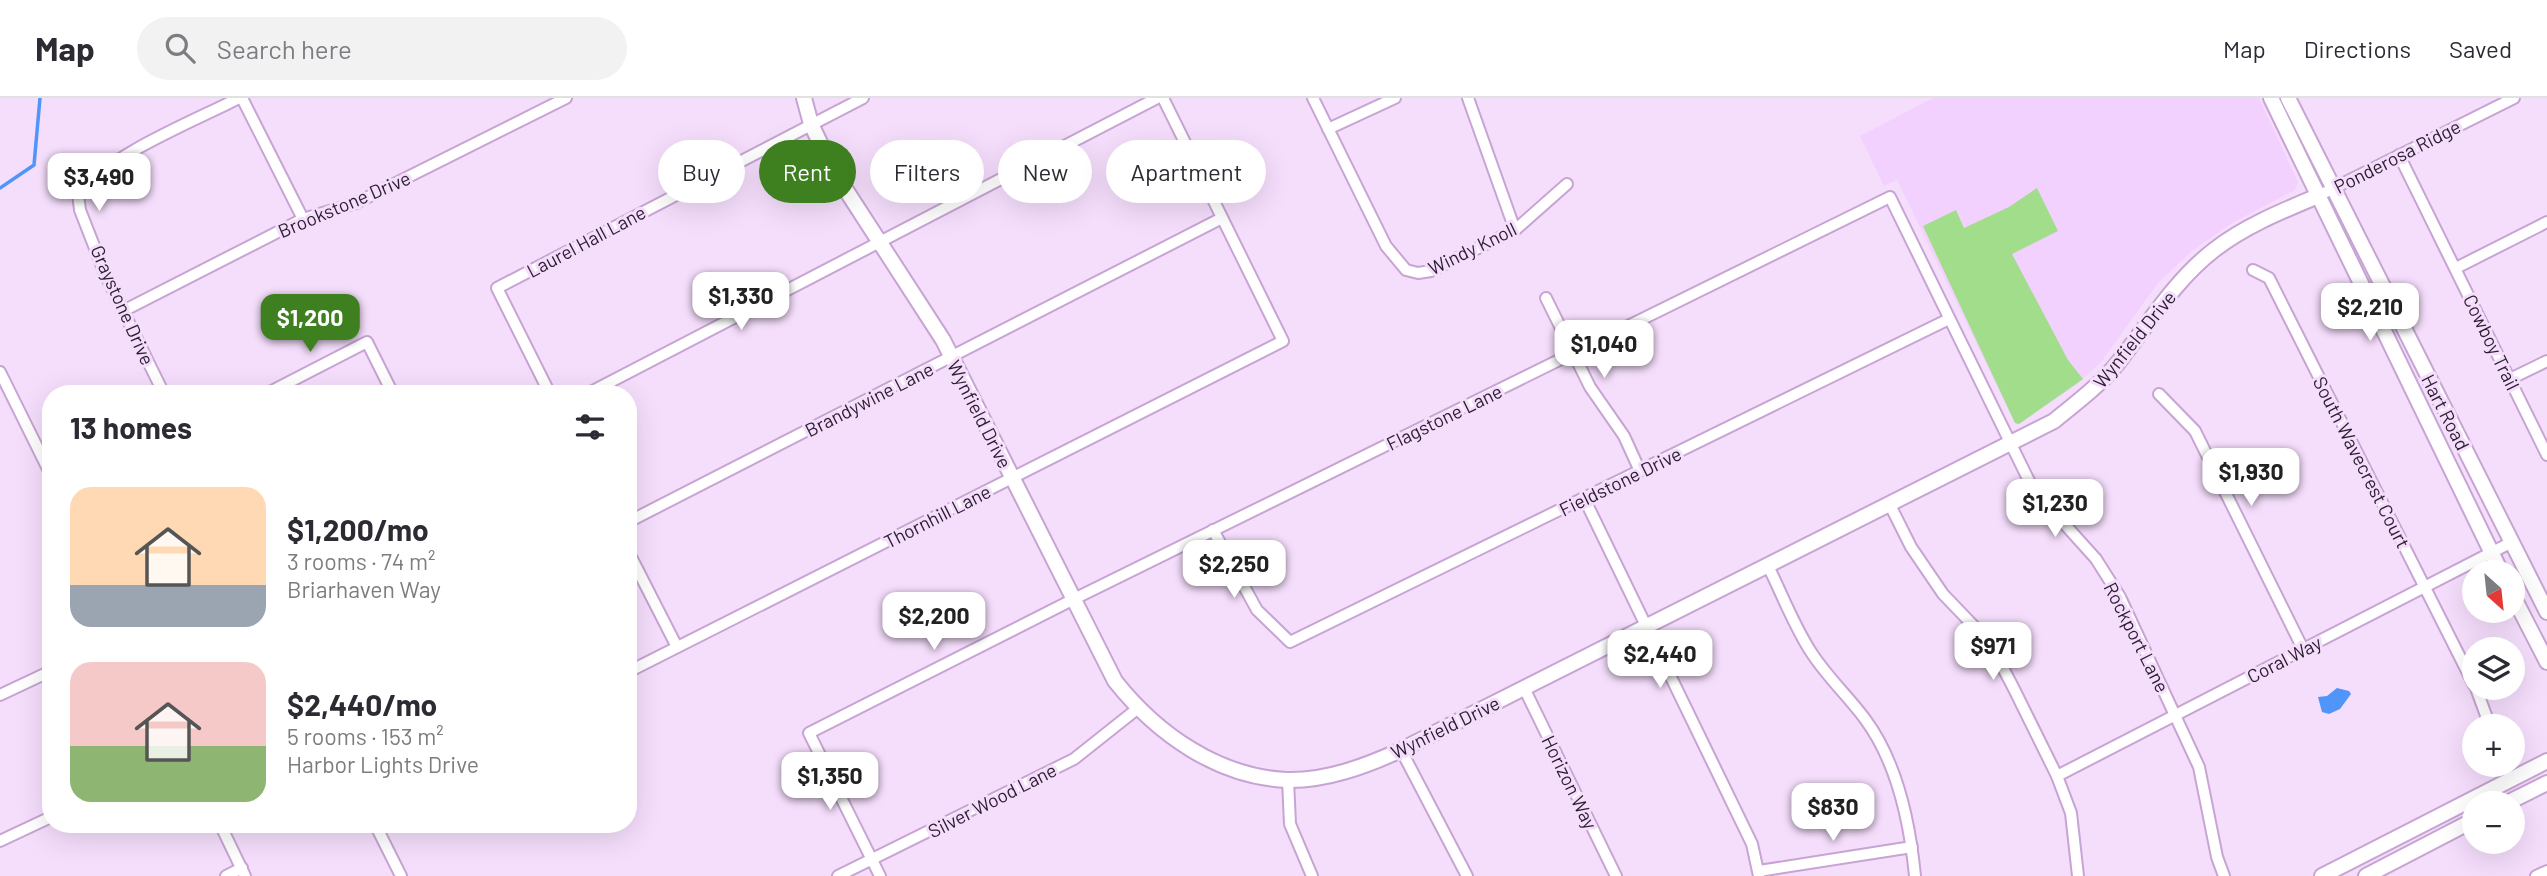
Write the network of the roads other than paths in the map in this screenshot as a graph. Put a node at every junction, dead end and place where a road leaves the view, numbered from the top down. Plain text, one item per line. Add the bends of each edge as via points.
1 (240, 98) edge
2 (566, 98) edge
3 (804, 98) edge
4 (863, 98) edge
5 (1157, 98) edge
6 (1163, 98) edge
7 (1313, 98) edge
8 (1395, 98) edge
9 (1468, 98) edge
10 (2271, 98) edge
11 (2288, 98) edge
12 (2514, 98) edge
13 (811, 124) junction
14 (1328, 129) junction
15 (2399, 155) junction
16 (1567, 184) dead end
17 (2334, 188) junction
18 (2318, 196) junction
19 (1890, 197) joint
20 (1222, 218) junction
21 (303, 219) junction
22 (2547, 222) edge
23 (1515, 230) junction
24 (882, 243) junction
25 (2456, 268) junction
26 (2253, 270) dead end
27 (1546, 298) dead end
28 (123, 311) junction
29 (1949, 319) junction
30 (1573, 353) junction
31 (951, 357) junction
32 (2547, 361) edge
33 (0, 372) edge
34 (2510, 379) junction
35 (160, 385) edge
36 (283, 385) edge
37 (388, 385) edge
38 (546, 385) edge
39 (605, 385) edge
40 (2160, 394) dead end
41 (2010, 445) junction
42 (2547, 455) edge
43 (42, 457) edge
44 (1640, 471) junction
45 (1012, 478) junction
46 (1584, 498) junction
47 (1889, 505) junction
48 (637, 518) edge
49 (1213, 530) junction
50 (2512, 542) junction
51 (2491, 552) junction
52 (2495, 560) edge
53 (1768, 566) junction
54 (637, 569) edge
55 (2424, 587) junction
56 (1073, 600) junction
57 (2547, 612) edge
58 (2525, 619) edge
59 (1647, 627) junction
60 (677, 647) junction
61 (2303, 649) junction
62 (2462, 662) edge
63 (2547, 662) edge
64 (637, 667) edge
65 (42, 675) edge
66 (0, 682) edge
67 (1524, 688) junction
68 (3, 694) edge
69 (1137, 709) junction
70 (2176, 715) junction
71 (1401, 750) junction
72 (2547, 761) edge
73 (2057, 776) junction
74 (1288, 780) junction
75 (2547, 783) edge
76 (2525, 794) edge
77 (42, 821) edge
78 (2462, 826) edge
79 (224, 833) edge
80 (380, 833) edge
81 (0, 841) edge
82 (1912, 847) junction
83 (872, 860) junction
84 (2547, 871) edge
85 (244, 872) edge
86 (1759, 874) edge
87 (2372, 875) edge
88 (226, 876) edge
89 (401, 876) edge
90 (838, 876) edge
91 (880, 876) edge
92 (1312, 876) edge
93 (1466, 876) edge
94 (1616, 876) edge
95 (1916, 876) edge
96 (2078, 876) edge
97 (2224, 876) edge
98 (2322, 876) edge
99 (2536, 876) edge

1 - 21 street
1 - 28 street, Graystone Drive via 130,155 78,194 80,210
2 - 21 street, Brookstone Drive via 356,203
3 - 13 street, Wynfield Drive
4 - 13 street, Laurel Hall Lane
5 - 24 street
6 - 20 street
7 - 14 street
8 - 14 street
9 - 23 street
10 - 18 street, Hart Road
11 - 17 street, Hart Road
12 - 15 street, Ponderosa Ridge
13 - 24 street, Wynfield Drive via 833,170
13 - 38 street, Laurel Hall Lane via 497,288
14 - 23 street, Windy Knoll via 1386,246 1406,270 1431,271
15 - 17 street, Ponderosa Ridge
15 - 25 street, Cowboy Trail
16 - 23 street, Windy Knoll
17 - 18 street, Ponderosa Ridge
17 - 50 street, Hart Road
18 - 41 street, Wynfield Drive via 2255,224 2213,251 2179,283 2090,393 2054,421
18 - 51 street, Hart Road
19 - 29 street, Rockport Lane
19 - 30 street, Flagstone Lane
20 - 31 street, Brandywine Lane
20 - 45 street, Thornhill Lane via 1283,341
21 - 28 street, Brookstone Drive
22 - 25 street
24 - 31 street, Wynfield Drive via 920,299
24 - 39 street
25 - 34 street, Cowboy Trail
26 - 55 street, South Wavecrest Court via 2269,278
27 - 30 street
28 - 35 street, Graystone Drive
29 - 41 street, Rockport Lane
29 - 44 street, Fieldstone Drive
30 - 44 street
30 - 49 street, Flagstone Lane
31 - 45 street, Wynfield Drive
31 - 48 street, Brandywine Lane
32 - 34 street
33 - 43 street
34 - 42 street, Cowboy Trail
36 - 37 street via 367,342
40 - 61 street via 2195,431
41 - 47 street, Wynfield Drive
41 - 70 street, Rockport Lane via 2033,489 2096,559 2114,588
44 - 46 street, Fieldstone Drive
45 - 56 street, Wynfield Drive
45 - 60 street, Thornhill Lane
46 - 49 street, Fieldstone Drive via 1290,642 1257,610
46 - 59 street
47 - 53 street, Wynfield Drive
47 - 73 street via 1943,594 1990,643
49 - 56 street, Flagstone Lane
50 - 51 street, Coral Way
50 - 57 street, Hart Road
51 - 52 street, Hart Road
51 - 55 street, Coral Way
53 - 59 street, Wynfield Drive
53 - 82 street via 1809,650 1866,720 1897,787
54 - 60 street
55 - 61 street, Coral Way
55 - 62 street, South Wavecrest Court
56 - 69 street, Wynfield Drive via 1115,681
56 - 83 street, Flagstone Lane via 809,733
58 - 63 street
59 - 67 street, Wynfield Drive
59 - 86 street via 1752,844
60 - 64 street, Thornhill Lane
61 - 70 street, Coral Way
65 - 68 street
66 - 68 street
67 - 71 street, Wynfield Drive
67 - 94 street, Horizon Way
69 - 74 street, Wynfield Drive via 1172,739 1213,760
69 - 83 street, Silver Wood Lane via 1074,759
70 - 73 street, Coral Way
70 - 97 street, Rockport Lane via 2199,767
71 - 74 street, Wynfield Drive via 1334,774
71 - 93 street
72 - 98 street
73 - 96 street via 2071,813
74 - 92 street via 1290,824
75 - 76 street
77 - 81 street
78 - 87 street
79 - 85 street
80 - 89 street
82 - 86 street
82 - 95 street
83 - 90 street, Silver Wood Lane
83 - 91 street
84 - 99 street
85 - 88 street

